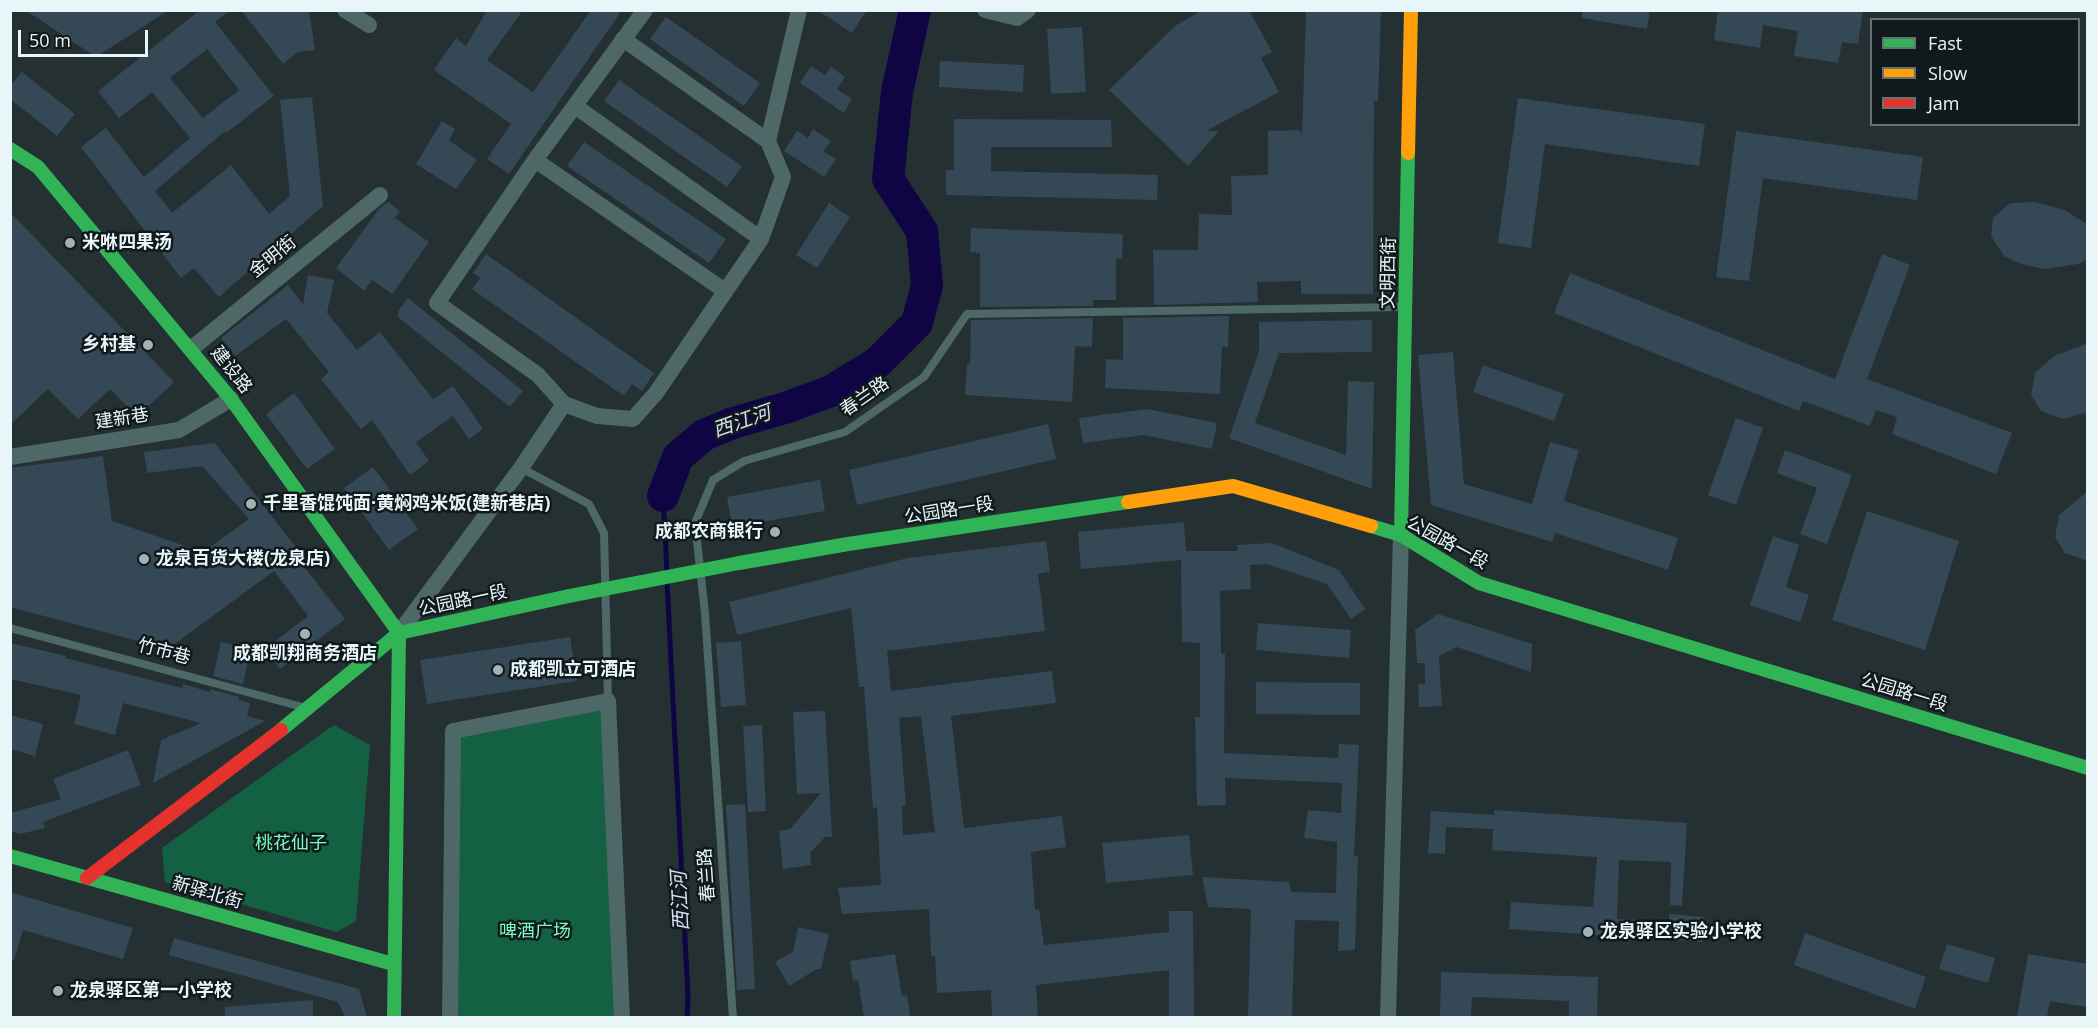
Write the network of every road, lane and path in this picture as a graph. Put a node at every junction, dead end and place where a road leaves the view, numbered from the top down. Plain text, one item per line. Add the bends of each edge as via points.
1 (345, 10) edge
2 (645, 10) edge
3 (799, 10) edge
4 (985, 10) edge
5 (1028, 10) edge
6 (1411, 10) edge
7 (369, 25) dead end
8 (623, 39) junction
9 (575, 105) junction
10 (768, 141) junction
11 (10, 149) edge
12 (535, 160) junction
13 (380, 195) dead end
14 (761, 238) junction
15 (725, 291) junction
16 (1406, 307) junction
17 (191, 349) junction
18 (231, 399) junction
19 (564, 404) junction
20 (10, 457) edge
21 (521, 468) junction
22 (1401, 536) junction
23 (10, 628) edge
24 (399, 633) junction
25 (608, 701) junction
26 (309, 709) junction
27 (2088, 768) edge
28 (10, 856) edge
29 (87, 878) junction
30 (393, 964) junction
31 (394, 1017) edge
32 (450, 1017) edge
33 (622, 1017) edge
34 (733, 1017) edge
35 (1388, 1017) edge

1 - 7 street
2 - 8 street
3 - 10 street
4 - 5 street via 1017,18
6 - 16 street, 文明西街
8 - 9 street
8 - 10 street
9 - 12 street
9 - 14 street
10 - 14 street via 783,177
11 - 17 street, 建设路 via 38,167
12 - 15 street
12 - 19 street via 437,303 538,375
13 - 17 street, 金明街
14 - 15 street
15 - 19 street via 656,393 633,419 597,416
16 - 22 street, 文明西街
16 - 34 lane, 春兰路 via 967,314 924,377 845,432 744,461 713,480 695,523 706,624
17 - 18 street, 建设路
18 - 20 street, 建新巷 via 179,430
18 - 24 street, 建设路
19 - 21 street
21 - 24 street
21 - 25 lane via 589,504 604,533
22 - 24 street, 公园路一段, bridge via 1233,486 739,563
22 - 27 street, 公园路一段 via 1479,583
22 - 35 street
23 - 26 lane, 竹市巷
24 - 26 street
24 - 30 street
25 - 32 street via 453,731
25 - 33 street
26 - 29 street
28 - 29 street, 新驿北街
29 - 30 street, 新驿北街
30 - 31 street

